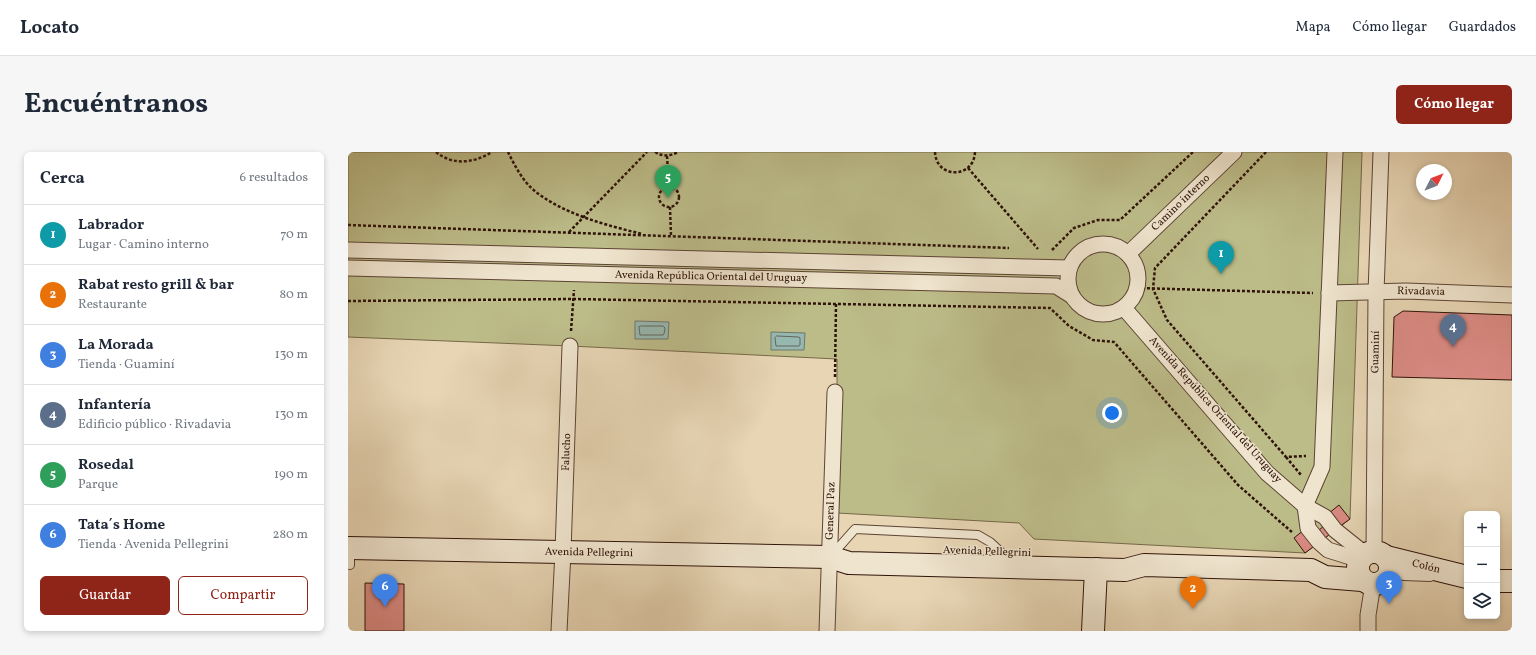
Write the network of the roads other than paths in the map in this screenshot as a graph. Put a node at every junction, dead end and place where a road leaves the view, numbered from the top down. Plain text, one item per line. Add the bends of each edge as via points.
1 (1234, 152) edge
2 (1335, 152) edge
3 (1381, 152) edge
4 (348, 250) edge
5 (1128, 254) junction
6 (348, 268) edge
7 (1070, 268) junction
8 (1376, 293) junction
9 (1330, 294) junction
10 (1512, 295) edge
11 (1072, 296) junction
12 (1124, 308) junction
13 (570, 346) road end
14 (835, 392) road end
15 (1305, 506) junction
16 (564, 552) junction
17 (350, 554) edge
18 (830, 557) junction
19 (1144, 565) junction
20 (1371, 565) junction
21 (1096, 569) junction
22 (1464, 578) edge
23 (1500, 581) edge
24 (1512, 581) edge
25 (559, 631) edge
26 (827, 631) edge
27 (1093, 631) edge
28 (1368, 631) edge

1 - 5 street, Camino interno
2 - 9 street
3 - 8 street, Guaminí
4 - 7 street, Avenida República Oriental del Uruguay
5 - 7 street via 1110,244 1095,245 1081,251
5 - 12 street via 1138,270 1139,279 1130,303
6 - 11 street, Avenida República Oriental del Uruguay via 1056,286
7 - 11 street via 1068,277
8 - 9 street, Rivadavia
8 - 10 street, Rivadavia via 1406,291
8 - 20 street, Guaminí
9 - 15 street via 1322,468
11 - 12 street via 1079,305 1090,312 1113,313
12 - 15 street, Avenida República Oriental del Uruguay via 1267,473
13 - 16 street, Falucho
14 - 18 street, General Paz
15 - 20 street, Avenida República Oriental del Uruguay via 1325,517
16 - 17 main road, Avenida Pellegrini
16 - 18 main road, Avenida Pellegrini
16 - 25 street, Falucho
18 - 19 main road, Avenida Pellegrini via 851,548 1124,558
18 - 21 main road, Avenida Pellegrini via 849,563
18 - 26 street, General Paz
19 - 20 main road, Avenida Pellegrini via 1311,570 1326,564
19 - 21 main road, Avenida Pellegrini via 1125,570
20 - 22 main road, Colón
20 - 28 street, Guaminí
21 - 27 main road
23 - 24 main road

